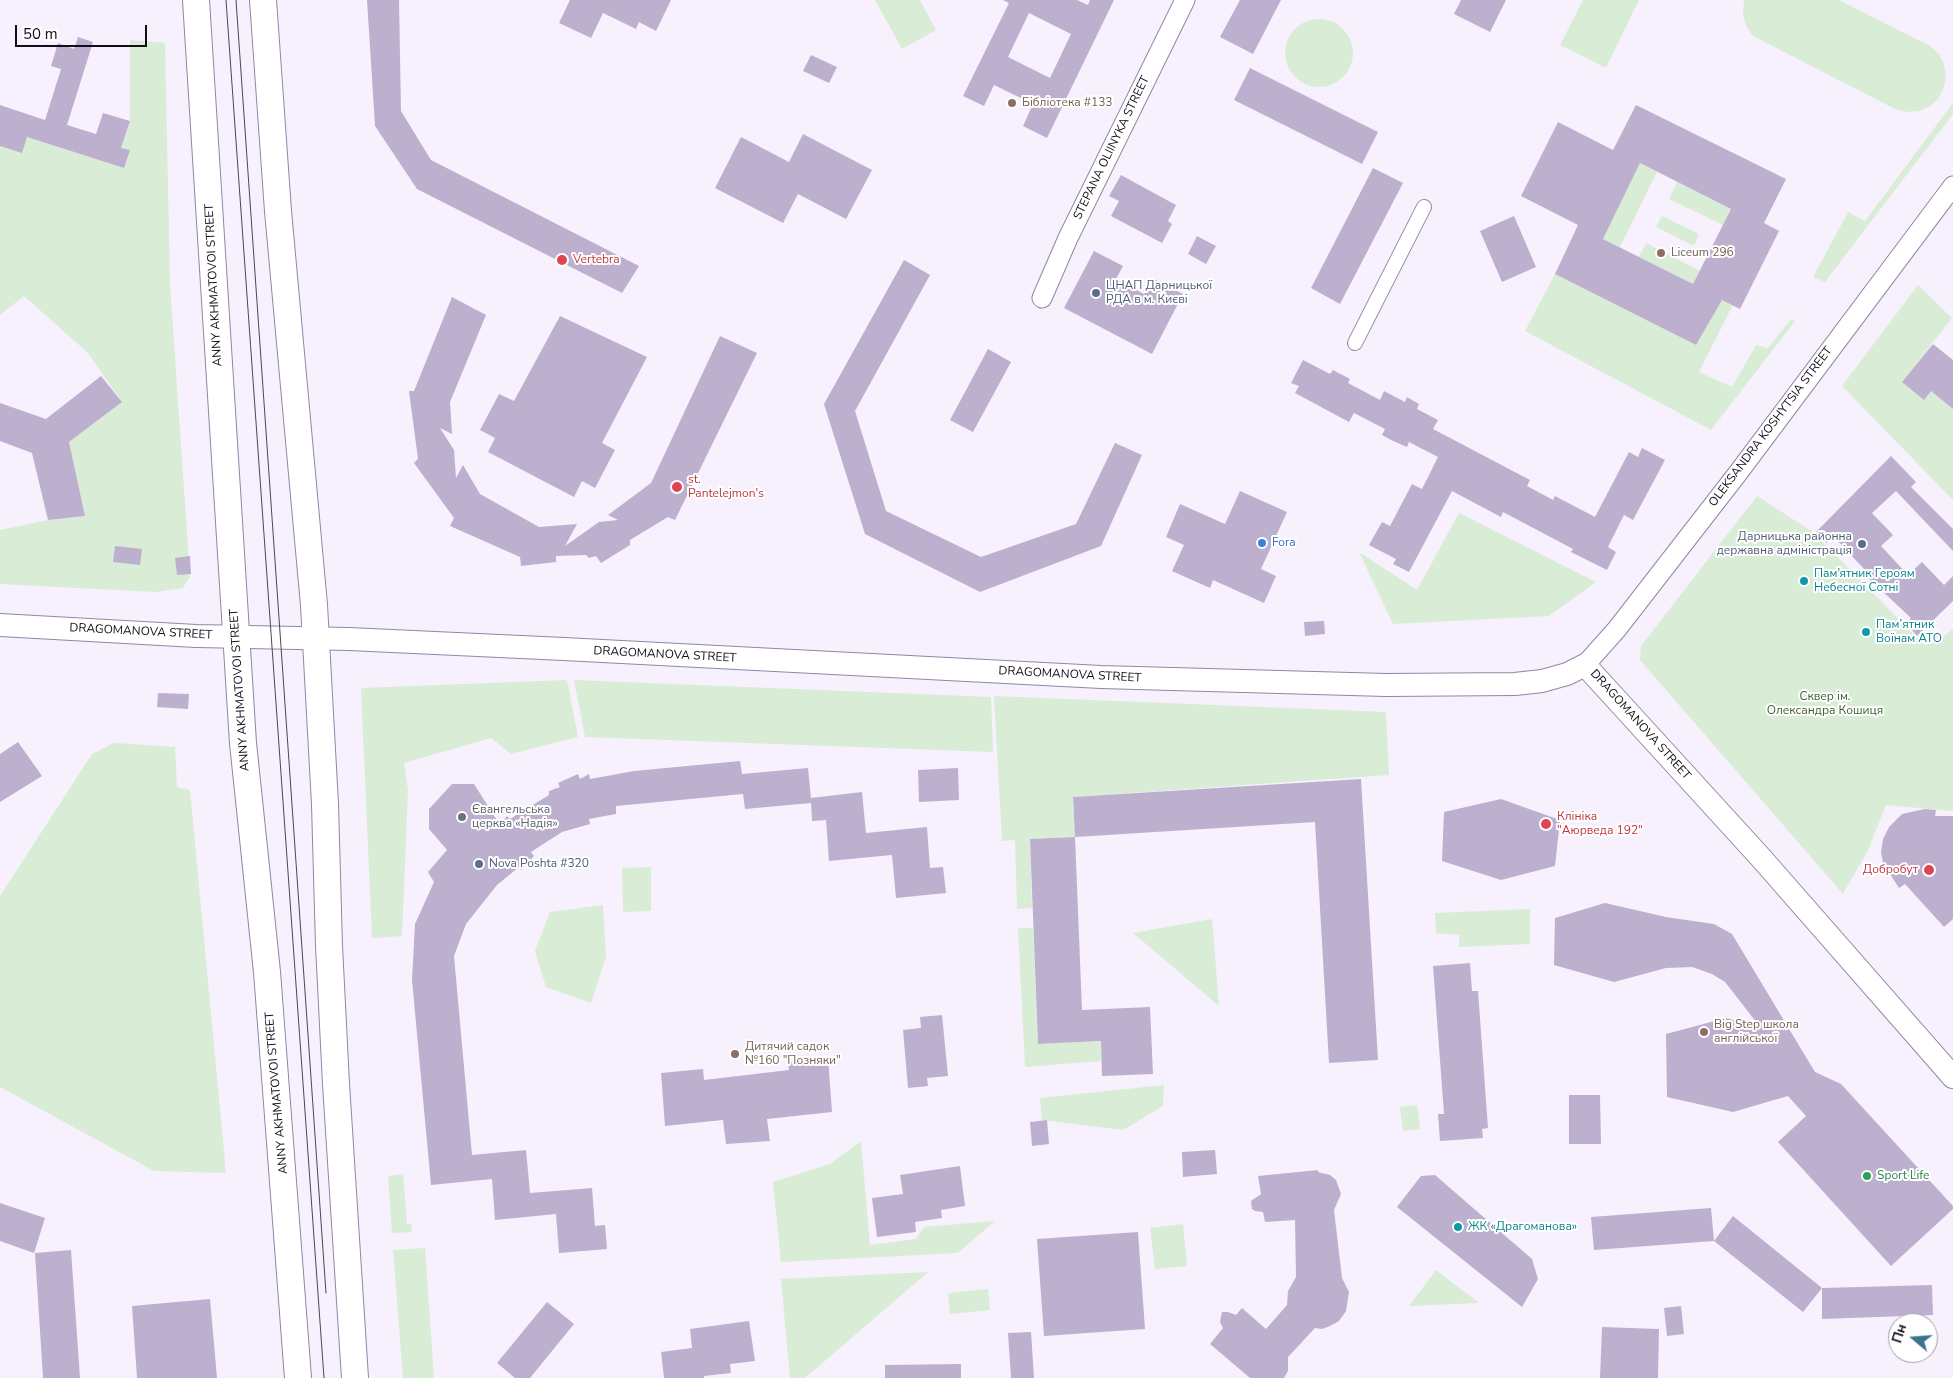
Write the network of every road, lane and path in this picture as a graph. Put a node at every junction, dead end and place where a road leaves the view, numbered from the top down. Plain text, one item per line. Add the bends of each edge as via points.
1 (196, 0) edge
2 (263, 0) edge
3 (1185, 0) edge
4 (1953, 186) edge
5 (1424, 207) dead end
6 (1042, 298) dead end
7 (1355, 343) dead end
8 (0, 625) edge
9 (235, 636) junction
10 (316, 638) junction
11 (1585, 665) junction
12 (1953, 1077) edge
13 (298, 1378) edge
14 (356, 1378) edge

1 - 9 main road, ANNY AKHMATOVOI STREET
2 - 10 main road
3 - 6 street, STEPANA OLIINYKA STREET via 1068,238
4 - 11 street, OLEKSANDRA KOSHYTSIA STREET via 1732,481 1617,629
5 - 7 street
8 - 9 street, DRAGOMANOVA STREET
9 - 10 street, DRAGOMANOVA STREET
9 - 13 main road, ANNY AKHMATOVOI STREET via 267,972
10 - 11 street, DRAGOMANOVA STREET via 1101,677 1386,685 1515,684 1542,681
10 - 14 main road via 336,1084
11 - 12 street, DRAGOMANOVA STREET via 1762,859

